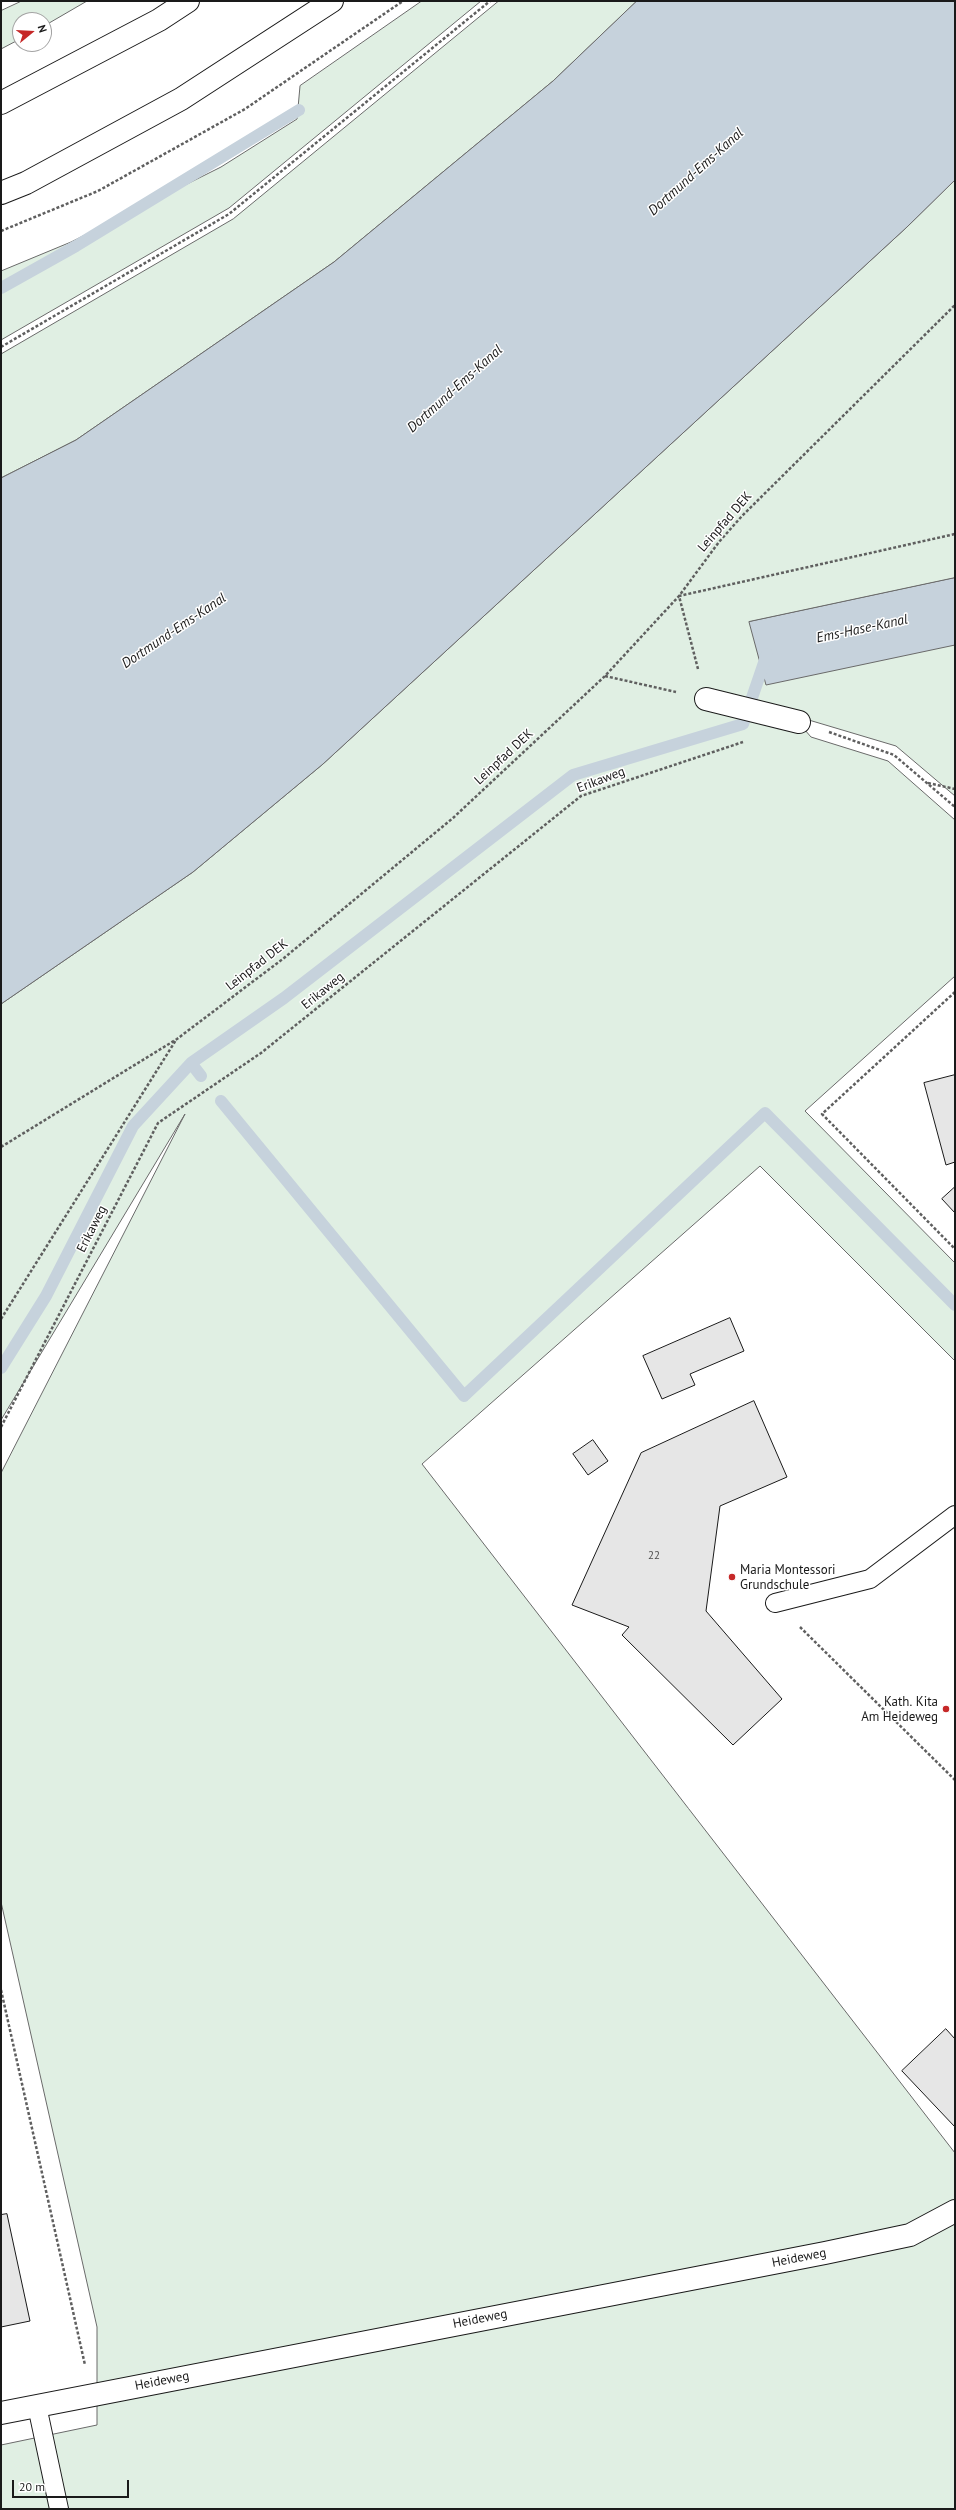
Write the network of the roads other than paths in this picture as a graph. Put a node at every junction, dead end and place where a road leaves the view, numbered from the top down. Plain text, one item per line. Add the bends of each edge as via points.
1 (188, 1) edge
2 (332, 1) edge
3 (1, 103) edge
4 (1, 193) edge
5 (706, 699) road end
6 (799, 722) road end
7 (955, 1515) edge
8 (776, 1603) road end
9 (955, 2211) edge
10 (37, 2406) junction
11 (1, 2412) edge
12 (59, 2509) edge

1 - 3 main road via 159,20
2 - 4 main road via 181,99 26,183
5 - 6 main road
7 - 8 lane via 870,1579
9 - 10 main road, Heideweg via 910,2235
10 - 11 main road, Heideweg
10 - 12 lane

